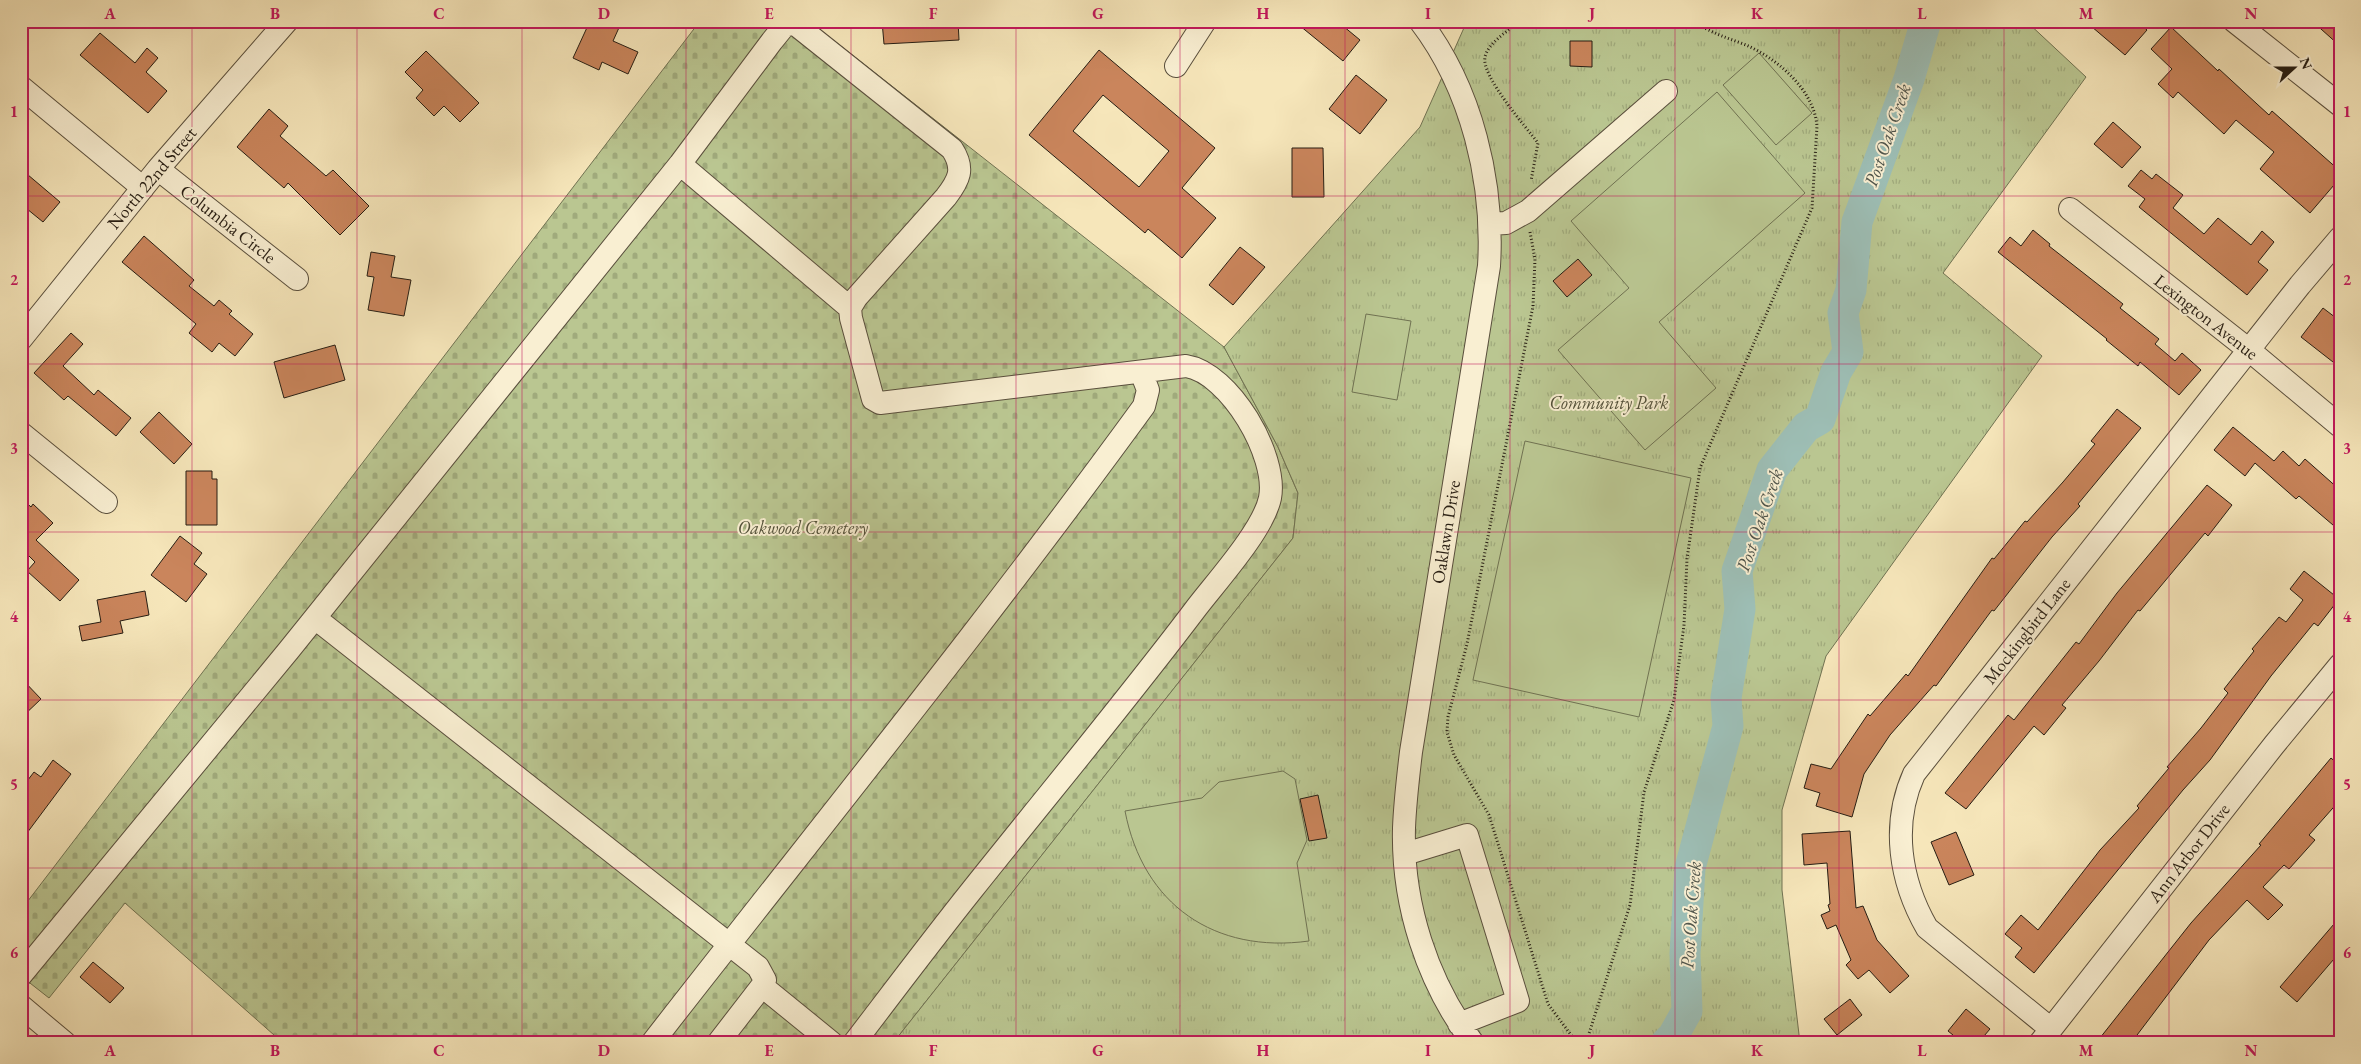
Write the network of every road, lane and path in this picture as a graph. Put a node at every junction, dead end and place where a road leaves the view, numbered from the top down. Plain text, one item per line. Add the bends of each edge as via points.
1 (287, 21) edge
2 (1205, 21) edge
3 (1420, 21) edge
4 (1520, 21) edge
5 (1694, 21) edge
6 (2234, 21) edge
7 (1176, 66) dead end
8 (21, 87) edge
9 (1666, 91) dead end
10 (2340, 105) edge
11 (680, 164) junction
12 (158, 169) junction
13 (143, 188) junction
14 (2070, 209) dead end
15 (1528, 211) junction
16 (1490, 224) junction
17 (2340, 238) edge
18 (297, 279) dead end
19 (850, 308) junction
20 (21, 339) edge
21 (2249, 350) junction
22 (1141, 372) junction
23 (2340, 426) edge
24 (21, 433) edge
25 (106, 502) dead end
26 (315, 618) junction
27 (2340, 665) edge
28 (1405, 854) junction
29 (729, 943) junction
30 (21, 975) edge
31 (762, 986) junction
32 (21, 1006) edge
33 (1459, 1024) junction
34 (2045, 1036) edge
35 (65, 1043) edge
36 (652, 1043) edge
37 (718, 1043) edge
38 (832, 1043) edge
39 (854, 1043) edge
40 (1473, 1043) edge
41 (1576, 1043) edge
42 (1586, 1043) edge

1 - 12 street, North 22nd Street
2 - 7 street
3 - 16 street, Oaklawn Drive via 1450,72 1474,130
4 - 15 path via 1492,45 1484,58 1486,70 1497,88 1538,143
5 - 42 path via 1772,60 1806,95 1816,112 1817,126 1812,208 1700,468 1687,559 1684,625 1674,700 1644,792 1630,905
6 - 10 street
8 - 13 street
9 - 15 street
11 - 19 street
11 - 19 street via 785,25 795,24 952,149 959,160 957,182
11 - 26 street
12 - 13 street, North 22nd Street
12 - 18 street, Columbia Circle
13 - 20 street, North 22nd Street
14 - 21 street, Lexington Avenue
15 - 16 street via 1506,222
15 - 41 path via 1535,259 1533,306 1447,732 1454,756 1489,815 1548,1004
16 - 28 street, Oaklawn Drive via 1489,266 1411,752
17 - 21 street, Mockingbird Lane
19 - 22 street via 869,387 873,399 880,403
21 - 23 street, Lexington Avenue
21 - 34 street, Mockingbird Lane via 1914,774 1907,790 1900,824 1902,852 1908,886 1927,928
22 - 29 street via 1148,390 1144,406 863,776
22 - 39 street via 1186,366 1198,368 1224,387 1261,446 1270,473 1270,499 1256,529 1174,637 970,891
24 - 25 street
26 - 29 street
26 - 30 street
27 - 34 street, Ann Arbor Drive
28 - 33 street, Oaklawn Drive via 1414,921 1439,987
28 - 33 street via 1467,834 1518,1001
29 - 31 street via 758,967 765,980
29 - 36 street
31 - 37 street
31 - 38 street
32 - 35 street
33 - 40 street, Oaklawn Drive

